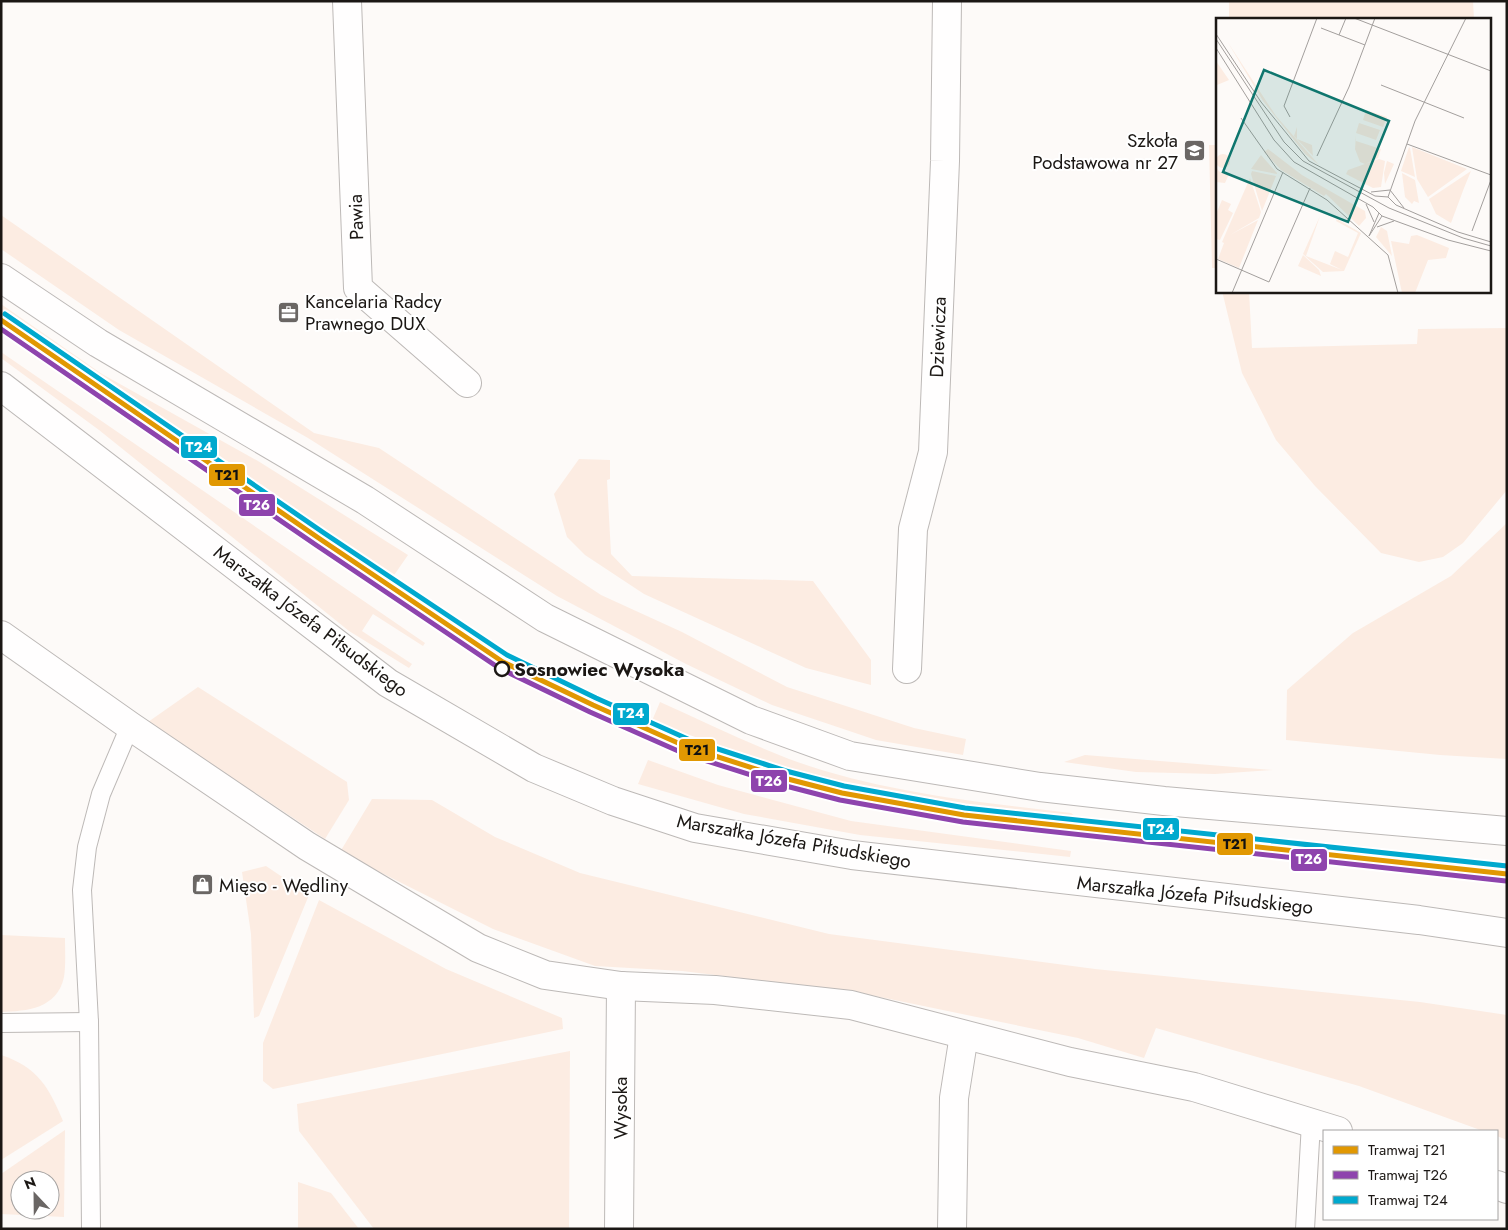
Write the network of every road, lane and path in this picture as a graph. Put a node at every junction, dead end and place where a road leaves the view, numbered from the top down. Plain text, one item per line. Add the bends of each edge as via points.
1 (348, 1) edge
2 (948, 1) edge
3 (1, 278) edge
4 (467, 383) dead end
5 (1, 386) edge
6 (1, 636) edge
7 (907, 669) dead end
8 (130, 726) junction
9 (1507, 830) edge
10 (1507, 933) edge
11 (621, 986) junction
12 (89, 1022) junction
13 (1, 1023) edge
14 (964, 1034) junction
15 (1311, 1123) junction
16 (1335, 1130) edge
17 (91, 1229) edge
18 (619, 1229) edge
19 (952, 1229) edge
20 (1305, 1229) edge

1 - 4 main road, Pawia via 358,288
2 - 7 main road, Dziewicza via 933,452 913,529
3 - 9 main road via 98,344 366,500 545,618 751,720 850,756 1040,787 1164,801
5 - 10 main road, Marszałka Józefa Piłsudskiego via 388,683 534,768 613,801 695,828 852,855
6 - 8 main road
8 - 11 main road via 307,846 478,948 545,975
8 - 12 lane via 101,794 87,847 82,890
11 - 14 main road via 715,990 851,1006
11 - 18 main road, Wysoka
12 - 13 lane
12 - 17 lane
14 - 15 main road via 1070,1062 1194,1087
14 - 19 main road via 954,1098
15 - 16 main road
15 - 20 lane

